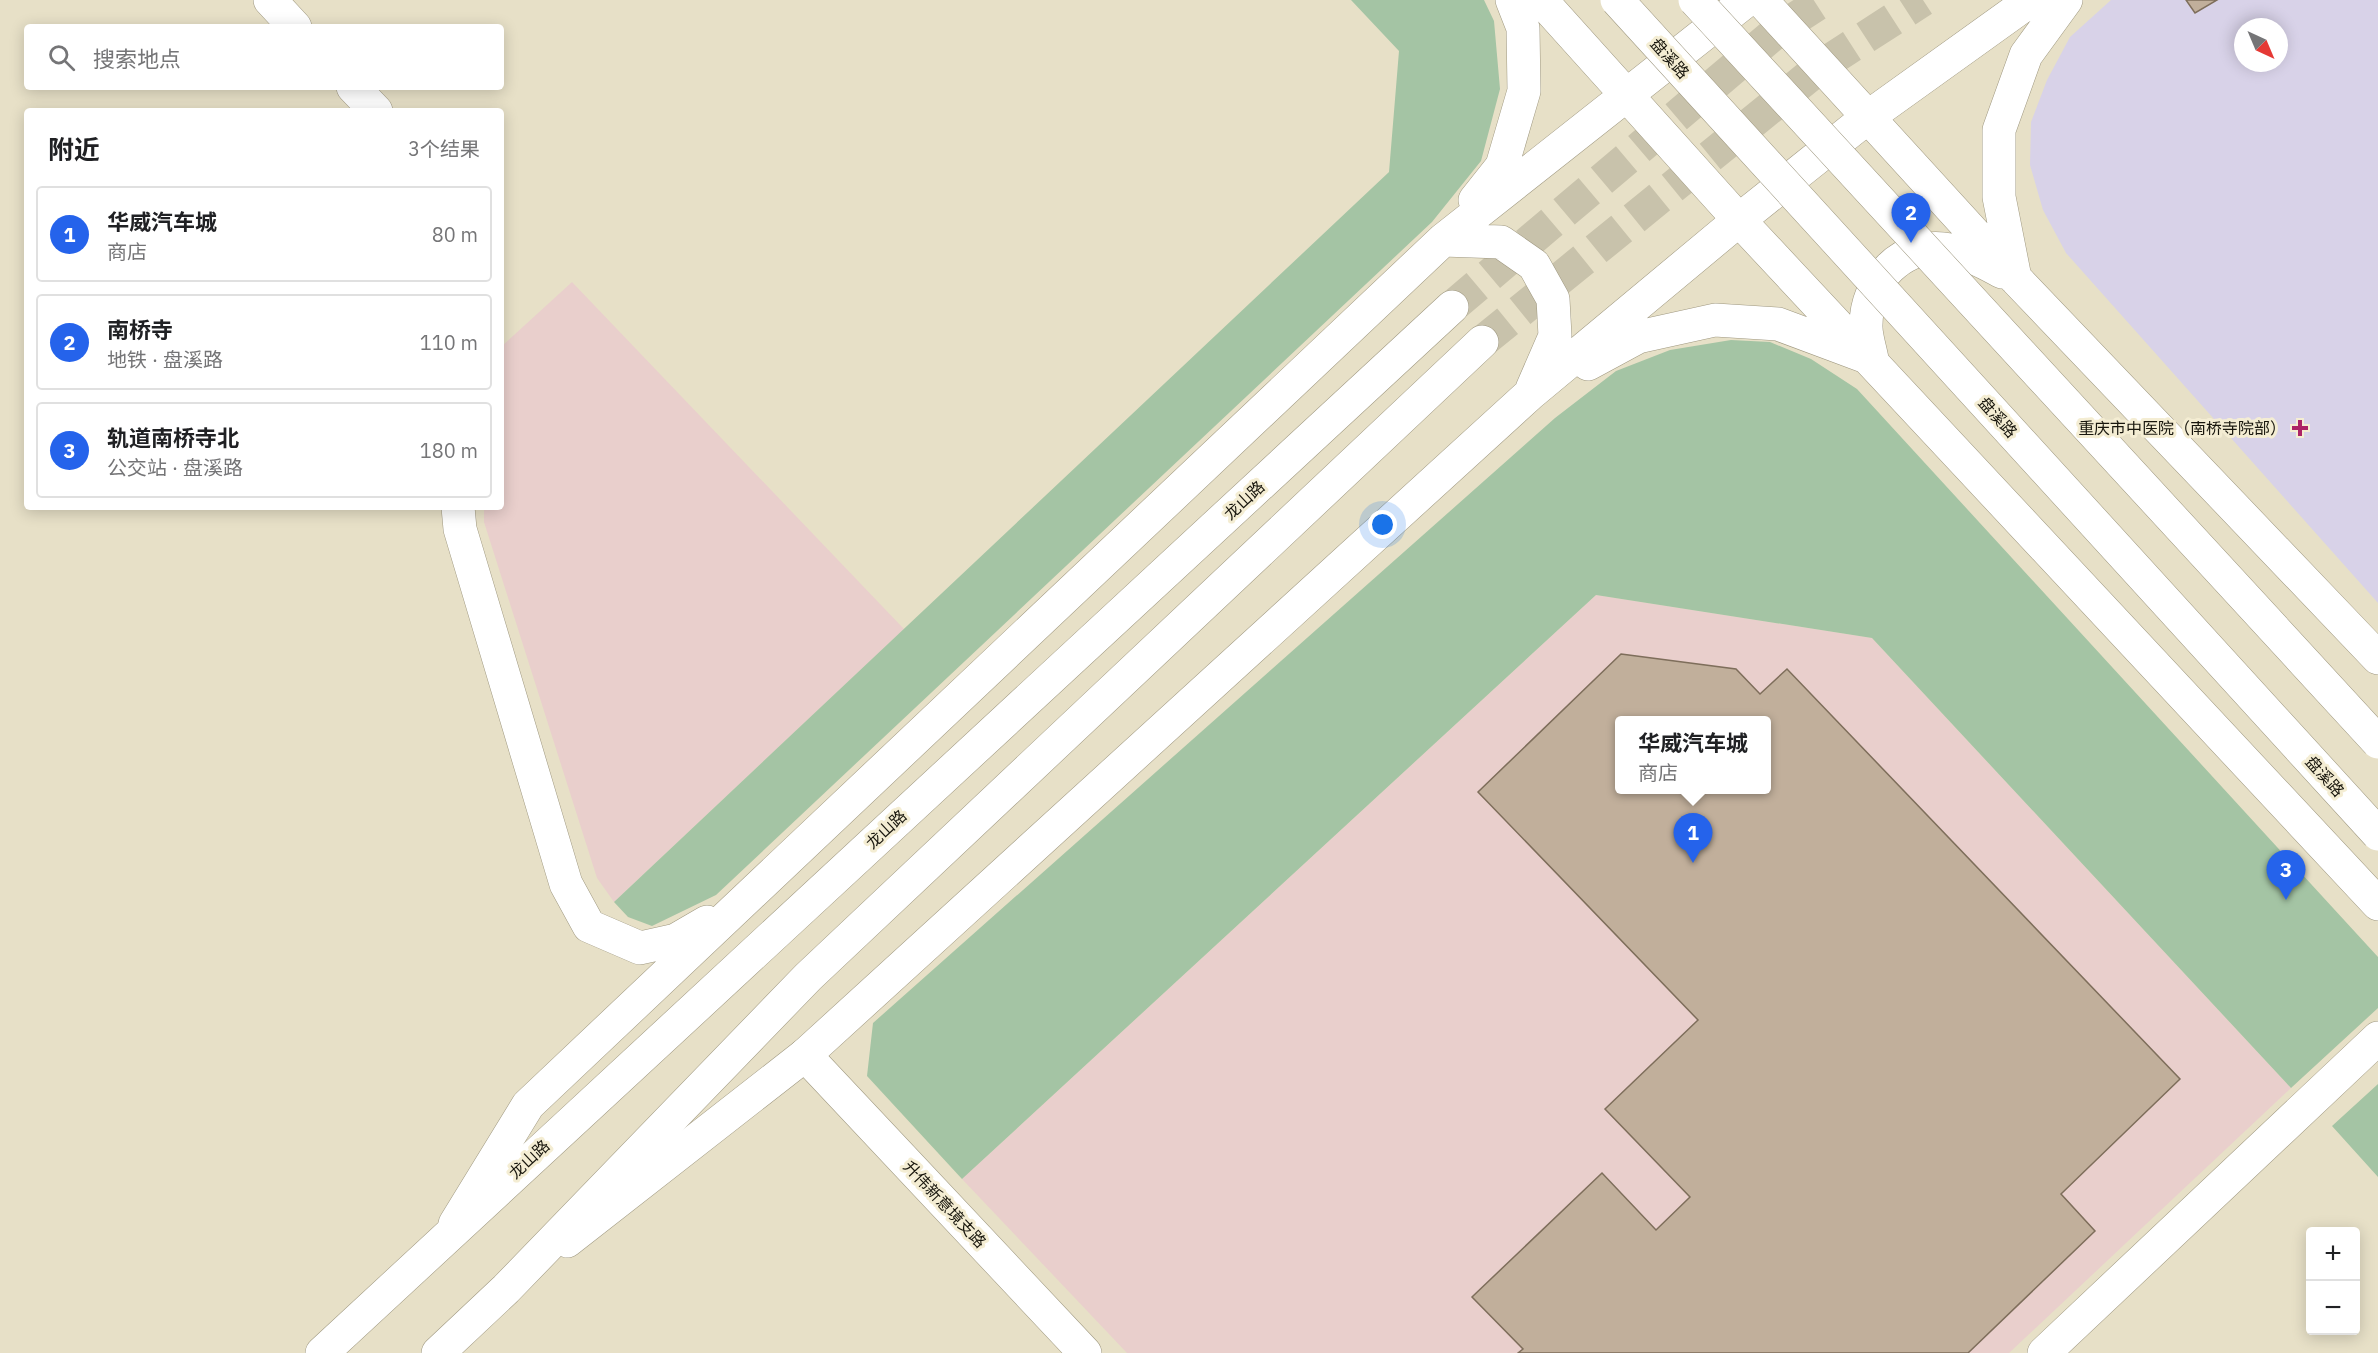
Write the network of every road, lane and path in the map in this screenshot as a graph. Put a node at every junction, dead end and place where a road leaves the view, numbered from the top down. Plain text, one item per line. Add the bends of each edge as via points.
1 (270, 0) edge
2 (1512, 0) edge
3 (1541, 0) edge
4 (1617, 0) edge
5 (1695, 0) edge
6 (1748, 0) edge
7 (1761, 0) edge
8 (2031, 0) edge
9 (2066, 0) edge
10 (292, 24) edge
11 (356, 90) edge
12 (1626, 96) junction
13 (372, 108) edge
14 (1868, 117) junction
15 (1739, 220) junction
16 (1443, 240) junction
17 (2015, 278) junction
18 (1452, 307) tunnel mouth
19 (1482, 342) tunnel mouth
20 (1872, 359) junction
21 (1530, 394) junction
22 (458, 510) edge
23 (2378, 658) edge
24 (2378, 742) edge
25 (2378, 834) edge
26 (740, 904) junction
27 (2378, 904) edge
28 (2378, 1038) edge
29 (805, 1055) junction
30 (451, 1231) junction
31 (506, 1289) junction
32 (322, 1353) edge
33 (438, 1353) edge
34 (1085, 1353) edge
35 (2044, 1353) edge

1 - 10 street
2 - 16 street via 1522,28 1524,91 1502,166
3 - 12 street
4 - 25 street, 盘溪路, bridge
5 - 24 street, bridge
6 - 12 street
7 - 14 street
8 - 14 street
9 - 17 street via 2026,56 1999,130 1999,198
11 - 13 street
12 - 15 street
12 - 16 street
14 - 15 street
14 - 17 street
15 - 20 street
15 - 21 street
16 - 21 street via 1501,242 1534,265 1553,299 1555,336
16 - 26 street
17 - 20 street via 1971,256 1947,250 1919,251 1900,258 1880,276 1869,302 1866,326
17 - 23 street
18 - 30 street, 龙山路
19 - 31 street via 808,976
20 - 21 street via 1778,324 1715,320 1638,337
20 - 27 street
21 - 29 street
22 - 26 street via 460,529 566,884 589,926 640,948 676,940
26 - 30 street via 528,1105
28 - 35 street
29 - 31 street
29 - 34 street, 升伟新意境支路
30 - 32 street, 龙山路
31 - 33 street

